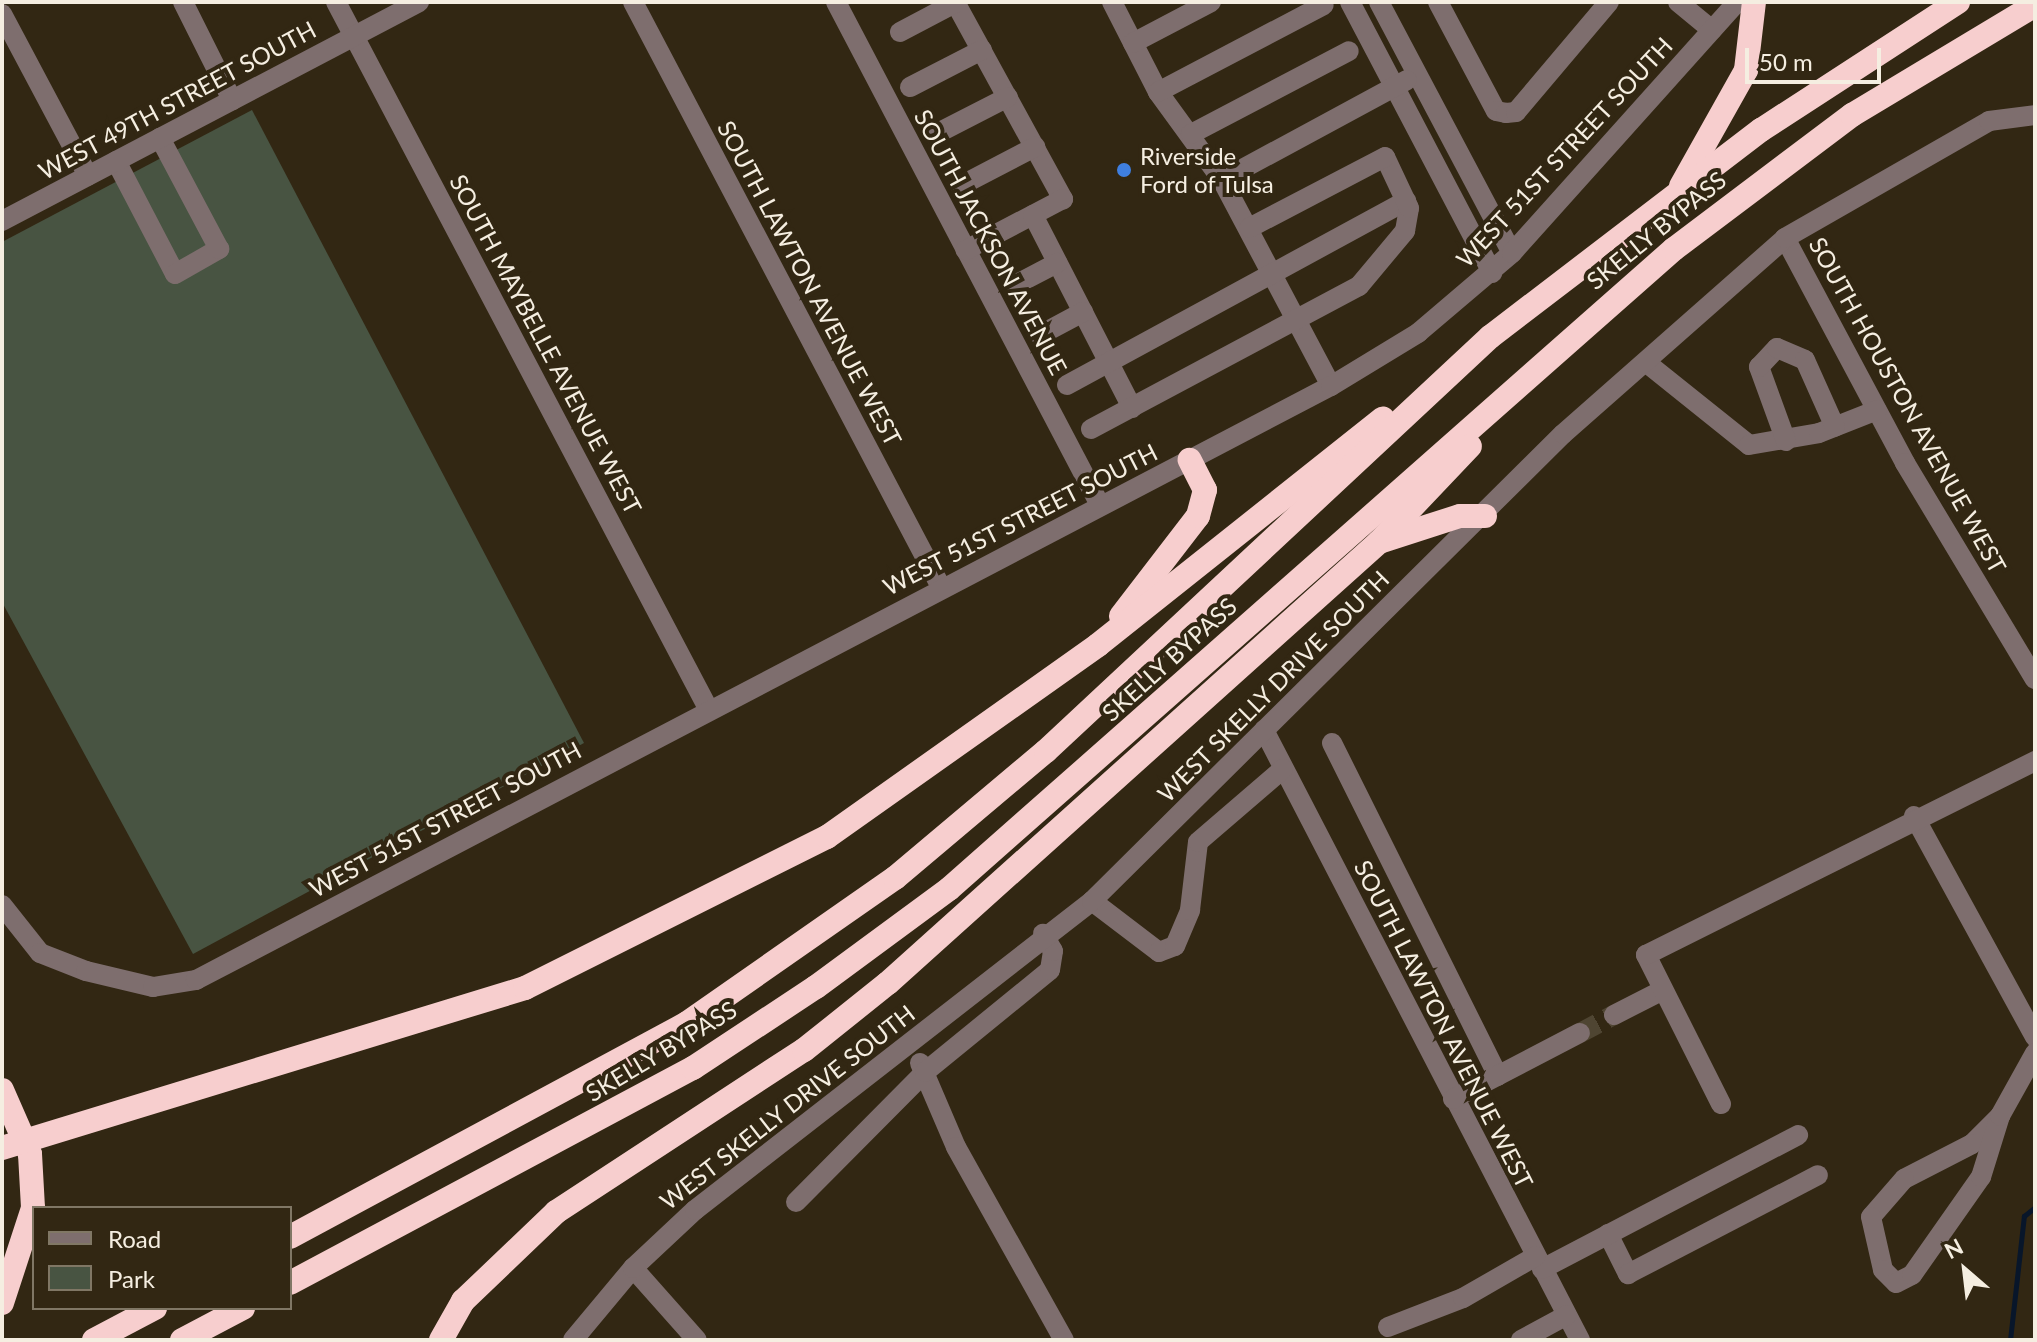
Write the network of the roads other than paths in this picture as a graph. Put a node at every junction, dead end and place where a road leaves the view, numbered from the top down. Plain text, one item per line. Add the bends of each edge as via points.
1 (183, 2) edge
2 (336, 2) edge
3 (419, 2) edge
4 (633, 2) edge
5 (836, 2) edge
6 (956, 2) edge
7 (1112, 2) edge
8 (1211, 2) edge
9 (1350, 2) edge
10 (1379, 2) edge
11 (1438, 2) edge
12 (1609, 2) edge
13 (1678, 2) edge
14 (1737, 2) edge
15 (1754, 2) edge
16 (1958, 2) edge
17 (1324, 5) dead end
18 (2035, 5) edge
19 (2, 14) edge
20 (1712, 30) junction
21 (900, 32) dead end
22 (355, 36) junction
23 (1133, 43) junction
24 (982, 50) junction
25 (1349, 51) dead end
26 (1417, 74) junction
27 (910, 87) dead end
28 (1395, 87) junction
29 (1158, 92) junction
30 (1008, 97) junction
31 (232, 100) junction
32 (2035, 115) edge
33 (1191, 134) junction
34 (934, 135) dead end
35 (160, 138) junction
36 (1035, 147) junction
37 (116, 161) junction
38 (88, 176) junction
39 (1222, 180) junction
40 (960, 186) dead end
41 (1677, 194) junction
42 (1406, 201) junction
43 (1033, 215) junction
44 (2, 221) edge
45 (1249, 228) junction
46 (1785, 238) junction
47 (966, 250) junction
48 (1512, 253) junction
49 (1057, 263) junction
50 (1492, 273) junction
51 (1272, 274) junction
52 (1013, 286) dead end
53 (1083, 312) junction
54 (1591, 318) junction
55 (1297, 321) junction
56 (1040, 335) dead end
57 (1490, 337) junction
58 (1109, 363) junction
59 (1648, 364) junction
60 (1067, 385) dead end
61 (1331, 386) junction
62 (1132, 408) junction
63 (1877, 410) junction
64 (1835, 427) junction
65 (1091, 429) dead end
66 (1786, 441) junction
67 (1190, 460) junction
68 (1100, 505) junction
69 (1485, 516) junction
70 (1379, 542) junction
71 (942, 589) junction
72 (1098, 645) junction
73 (2028, 652) edge
74 (2035, 679) edge
75 (709, 710) junction
76 (1264, 730) junction
77 (1332, 743) dead end
78 (2035, 761) edge
79 (1283, 769) junction
80 (1914, 816) junction
81 (1092, 901) junction
82 (2, 905) edge
83 (1043, 934) junction
84 (1663, 990) junction
85 (1614, 1015) tunnel mouth
86 (1580, 1033) tunnel mouth
87 (2035, 1037) edge
88 (911, 1045) junction
89 (2035, 1053) edge
90 (925, 1072) junction
91 (1498, 1076) junction
92 (2, 1090) edge
93 (1453, 1099) junction
94 (1721, 1104) dead end
95 (2000, 1116) junction
96 (1798, 1135) dead end
97 (2, 1148) edge
98 (1818, 1175) dead end
99 (796, 1202) dead end
100 (1608, 1234) junction
101 (292, 1236) edge
102 (1539, 1262) junction
103 (633, 1268) junction
104 (292, 1282) edge
105 (2, 1303) edge
106 (151, 1310) edge
107 (239, 1310) edge
108 (1567, 1315) junction
109 (1388, 1327) dead end
110 (94, 1340) edge
111 (182, 1340) edge
112 (441, 1340) edge
113 (573, 1340) edge
114 (697, 1340) edge
115 (1064, 1340) edge
116 (1521, 1340) edge
117 (1580, 1340) edge

1 - 31 street
2 - 22 street, SOUTH MAYBELLE AVENUE WEST
3 - 22 street, WEST 49TH STREET SOUTH
4 - 71 street, SOUTH LAWTON AVENUE WEST
5 - 47 street, SOUTH JACKSON AVENUE
6 - 21 street
6 - 24 street
7 - 23 street
8 - 23 street
9 - 28 street
10 - 26 street
11 - 12 street via 1496,111 1506,113 1516,112
13 - 20 street
14 - 20 street, WEST 51ST STREET SOUTH
15 - 41 highway via 1746,70
16 - 41 highway, SKELLY BYPASS via 1858,63
17 - 29 street
18 - 54 highway, SKELLY BYPASS via 1852,115
19 - 38 street
20 - 48 street, WEST 51ST STREET SOUTH
22 - 31 street, WEST 49TH STREET SOUTH
22 - 75 street, SOUTH MAYBELLE AVENUE WEST
23 - 29 street
24 - 27 street
24 - 30 street
25 - 33 street
26 - 28 street
26 - 48 street
28 - 39 street
28 - 50 street
29 - 33 street
30 - 34 street
30 - 36 street
31 - 35 street, WEST 49TH STREET SOUTH
32 - 46 street, WEST SKELLY DRIVE SOUTH via 1989,121
33 - 39 street
35 - 37 street, WEST 49TH STREET SOUTH
35 - 37 street via 219,249 175,274
36 - 40 street
36 - 43 street via 1063,199
37 - 38 street, WEST 49TH STREET SOUTH
38 - 44 street, WEST 49TH STREET SOUTH
39 - 45 street
41 - 57 highway, SKELLY BYPASS
42 - 45 street via 1385,157
42 - 51 street
42 - 55 street via 1405,231 1388,256 1359,286
43 - 47 street
43 - 49 street
45 - 51 street
46 - 59 street, WEST SKELLY DRIVE SOUTH
46 - 63 street, SOUTH HOUSTON AVENUE WEST
47 - 68 street, SOUTH JACKSON AVENUE
48 - 50 street, WEST 51ST STREET SOUTH
49 - 52 street
49 - 53 street
50 - 61 street, WEST 51ST STREET SOUTH via 1418,333
51 - 55 street
51 - 58 street
53 - 56 street
53 - 58 street
54 - 70 highway
54 - 104 highway, SKELLY BYPASS via 949,889 693,1068
55 - 61 street
55 - 62 street
57 - 72 highway
57 - 101 highway, SKELLY BYPASS via 1046,751 895,878 673,1031
58 - 60 street
58 - 62 street
59 - 66 street via 1738,440 1767,447
59 - 69 street, WEST SKELLY DRIVE SOUTH via 1563,434
61 - 67 street, WEST 51ST STREET SOUTH
62 - 65 street
63 - 64 street
63 - 73 street, SOUTH HOUSTON AVENUE WEST
64 - 66 street
64 - 66 street via 1805,360 1777,348 1759,367
67 - 68 street, WEST 51ST STREET SOUTH
67 - 72 highway via 1205,490 1198,516
68 - 71 street, WEST 51ST STREET SOUTH
69 - 70 highway via 1460,516
69 - 76 street, WEST SKELLY DRIVE SOUTH
70 - 112 highway via 888,983 804,1050 546,1221 463,1301
71 - 75 street, WEST 51ST STREET SOUTH
72 - 97 highway via 930,771 800,850 525,988
73 - 74 street, SOUTH HOUSTON AVENUE WEST
75 - 82 street, WEST 51ST STREET SOUTH via 196,980 153,987 40,953
76 - 79 street, SOUTH LAWTON AVENUE WEST
76 - 81 street, WEST SKELLY DRIVE SOUTH via 1244,758
77 - 91 street
78 - 80 street
79 - 81 street via 1198,842 1190,910 1175,946 1149,947
79 - 93 street, SOUTH LAWTON AVENUE WEST
80 - 84 street via 1646,955
80 - 87 street
81 - 83 street, WEST SKELLY DRIVE SOUTH
83 - 88 street, WEST SKELLY DRIVE SOUTH
83 - 90 street via 1053,951 1050,970
84 - 85 street
84 - 94 street
86 - 91 street
88 - 90 street
88 - 103 street, WEST SKELLY DRIVE SOUTH via 695,1210
89 - 95 street
90 - 99 street
90 - 115 street via 956,1147
91 - 93 street
92 - 105 highway via 23,1131 33,1180 29,1229
93 - 102 street, SOUTH LAWTON AVENUE WEST
95 - 95 street via 1972,1144 1904,1179 1871,1217 1883,1270 1896,1283 1936,1244 1981,1177
96 - 100 street
98 - 100 street via 1628,1274
100 - 102 street
102 - 108 street, SOUTH LAWTON AVENUE WEST
102 - 109 street
103 - 113 street, WEST SKELLY DRIVE SOUTH
103 - 114 street
106 - 110 highway
107 - 111 highway
108 - 116 street
108 - 117 street, SOUTH LAWTON AVENUE WEST

